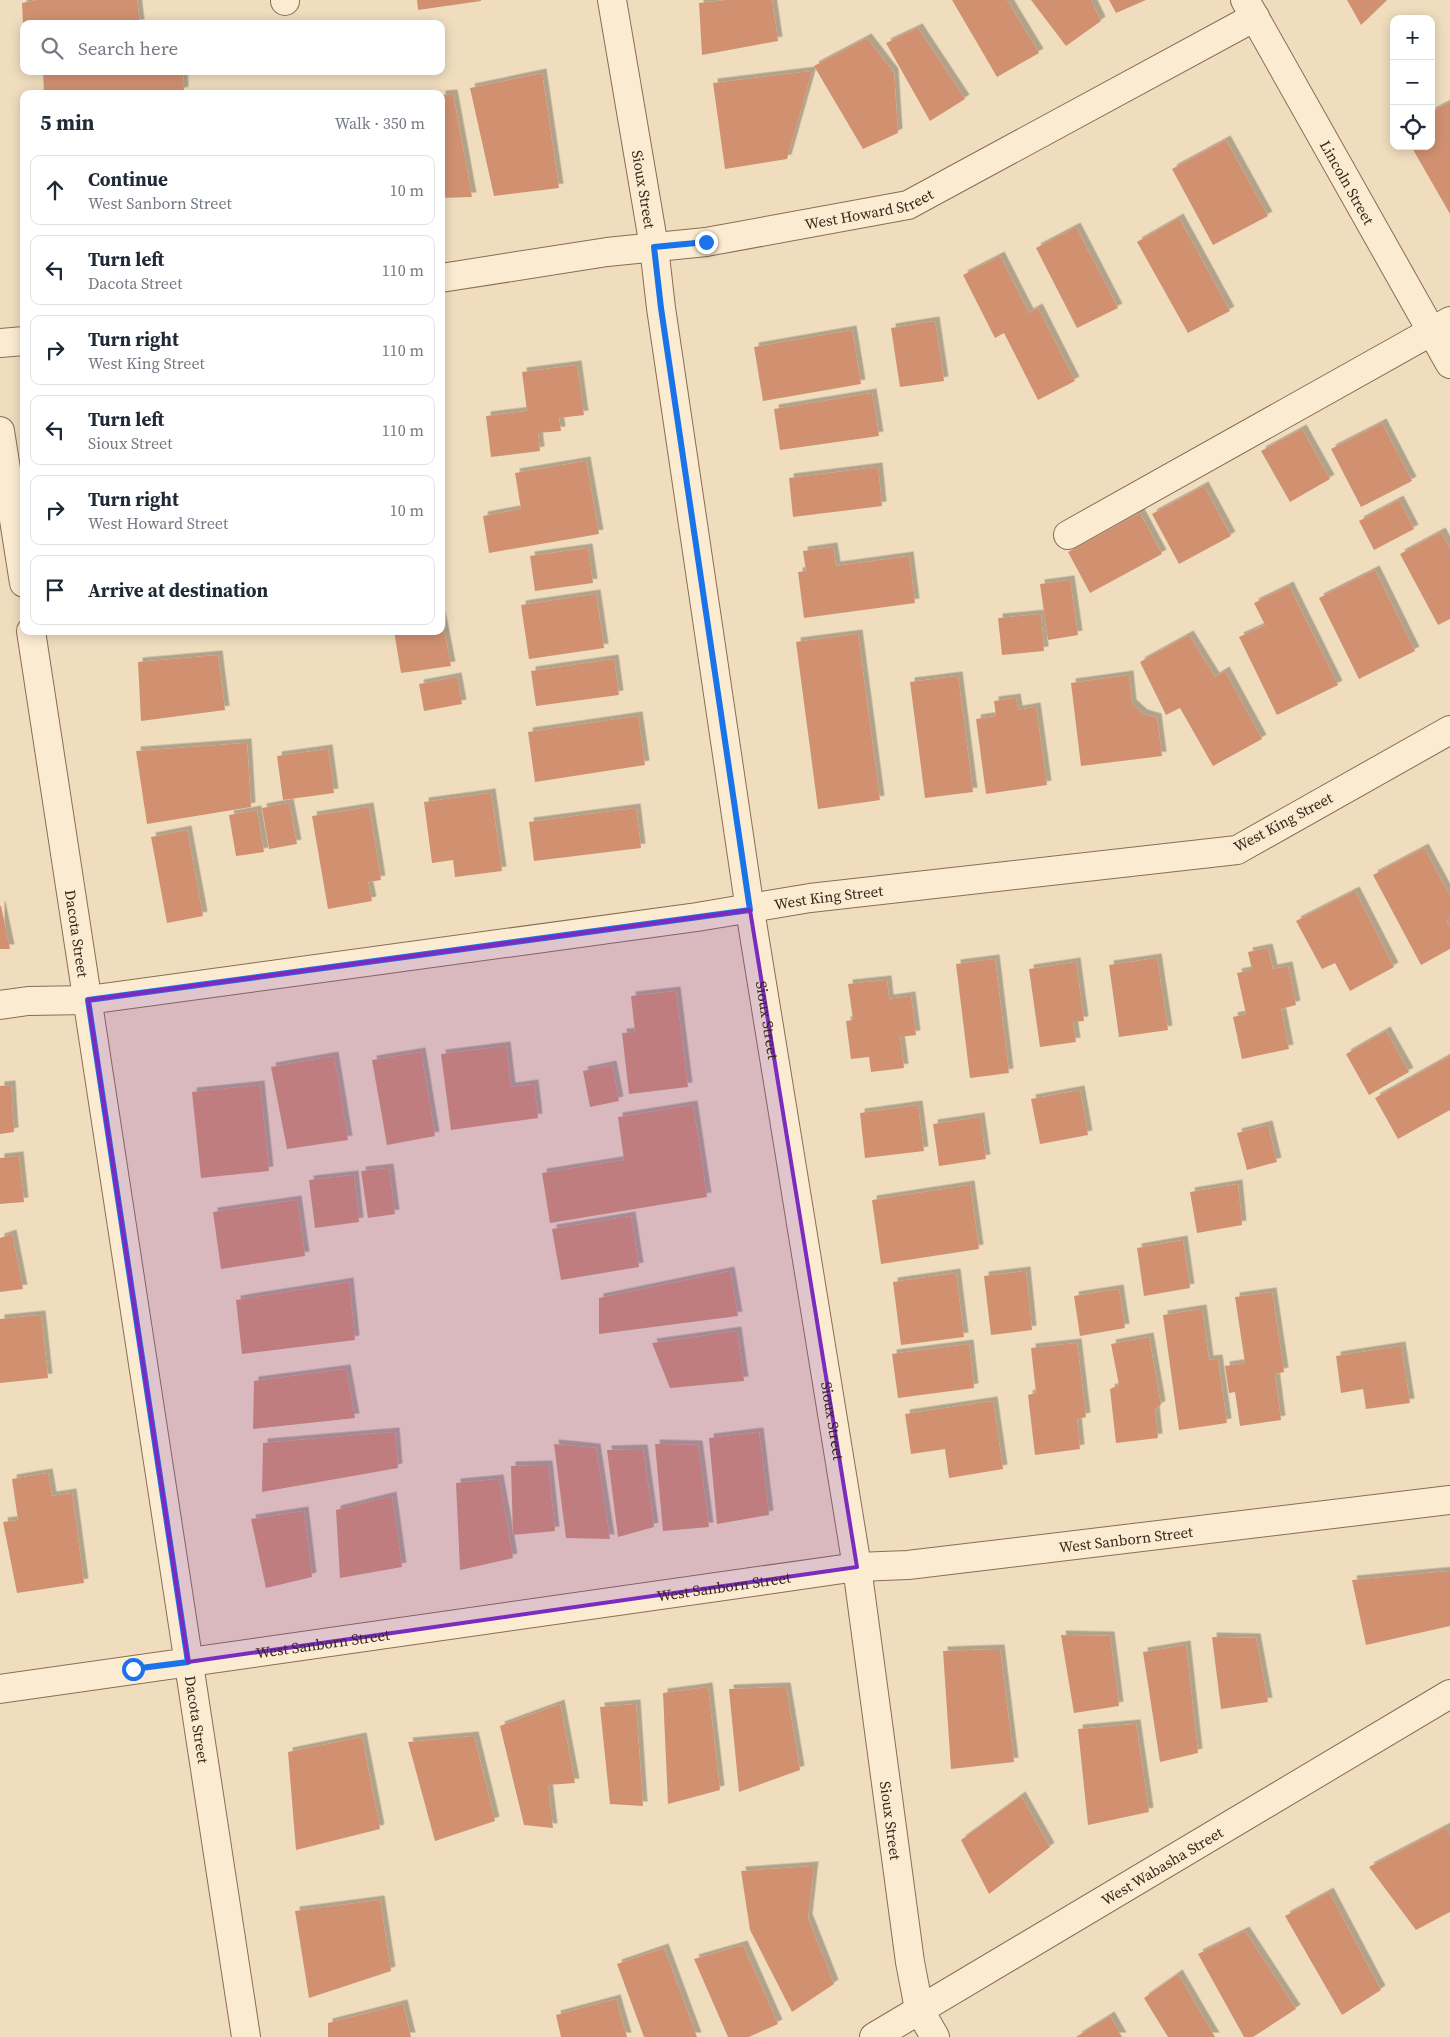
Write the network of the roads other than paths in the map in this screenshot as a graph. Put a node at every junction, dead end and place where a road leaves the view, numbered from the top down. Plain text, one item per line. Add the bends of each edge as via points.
1 (612, 0) edge
2 (1250, 9) edge
3 (654, 247) junction
4 (445, 277) edge
5 (1441, 326) edge
6 (20, 340) edge
7 (0, 343) edge
8 (1450, 364) edge
9 (0, 430) edge
10 (1068, 535) dead end
11 (20, 558) edge
12 (32, 635) edge
13 (1450, 730) edge
14 (750, 910) junction
15 (88, 1000) junction
16 (0, 1005) edge
17 (1450, 1500) edge
18 (857, 1567) junction
19 (188, 1662) junction
20 (0, 1689) edge
21 (1450, 1694) edge
22 (919, 2009) junction
23 (246, 2037) edge
24 (874, 2037) edge
25 (935, 2037) edge

1 - 3 street, Sioux Street
2 - 3 street, West Howard Street via 908,205 706,242
2 - 5 street, Lincoln Street
3 - 4 street, West Howard Street
3 - 14 street, Sioux Street
5 - 8 street, Lincoln Street
5 - 10 street
6 - 7 street
9 - 11 street
12 - 15 street, Dacota Street
13 - 14 street, West King Street via 1237,850 810,898
14 - 15 street, West King Street
14 - 18 street, Sioux Street
15 - 16 street, West King Street
15 - 19 street, Dacota Street
17 - 18 street, West Sanborn Street via 908,1565
18 - 19 street, West Sanborn Street
18 - 22 street, Sioux Street
19 - 20 street, West Sanborn Street
19 - 23 street, Dacota Street
21 - 22 street, West Wabasha Street
22 - 24 street, West Wabasha Street
22 - 25 street, Sioux Street

